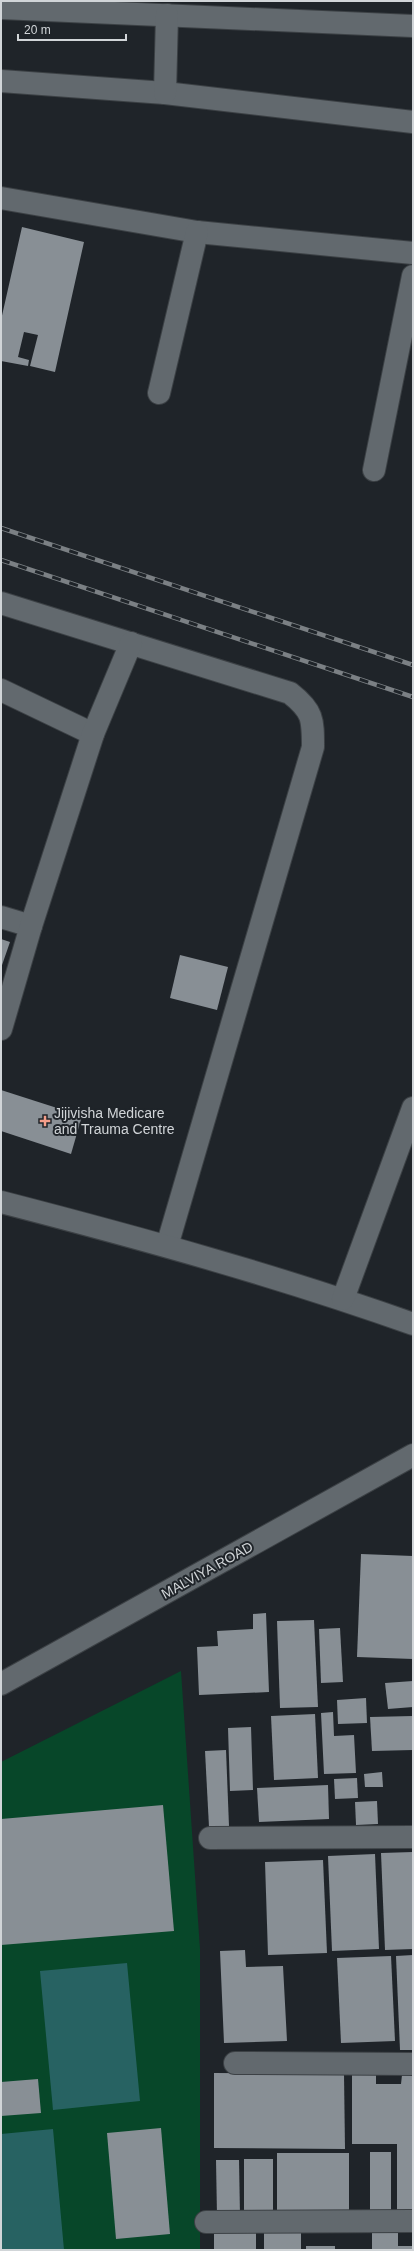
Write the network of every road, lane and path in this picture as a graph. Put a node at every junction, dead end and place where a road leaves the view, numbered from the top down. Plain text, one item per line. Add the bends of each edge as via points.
1 (1, 8) edge
2 (191, 8) edge
3 (168, 15) junction
4 (413, 26) edge
5 (1, 81) edge
6 (165, 93) junction
7 (413, 122) edge
8 (1, 198) edge
9 (197, 232) junction
10 (413, 253) edge
11 (413, 276) edge
12 (159, 393) dead end
13 (374, 470) dead end
14 (1, 603) edge
15 (131, 643) junction
16 (1, 690) edge
17 (93, 734) junction
18 (1, 917) edge
19 (31, 926) junction
20 (1, 1029) edge
21 (413, 1108) edge
22 (1, 1202) edge
23 (167, 1246) junction
24 (343, 1299) junction
25 (413, 1324) edge
26 (413, 1455) edge
27 (1, 1684) edge
28 (413, 1837) edge
29 (210, 1838) dead end
30 (235, 2063) dead end
31 (413, 2064) edge
32 (413, 2221) edge
33 (206, 2222) dead end

1 - 3 street
2 - 3 street
2 - 4 street
3 - 6 street
5 - 6 street
6 - 7 street
8 - 9 street
9 - 10 street
9 - 12 street
11 - 13 street
14 - 15 street
15 - 17 street
15 - 23 street via 290,693 306,706 313,720 313,747
16 - 17 street
17 - 19 street
18 - 19 street
19 - 20 street
21 - 24 street
22 - 23 street
23 - 24 street
24 - 25 street
26 - 27 street, MALVIYA ROAD
28 - 29 street
30 - 31 street
32 - 33 street

